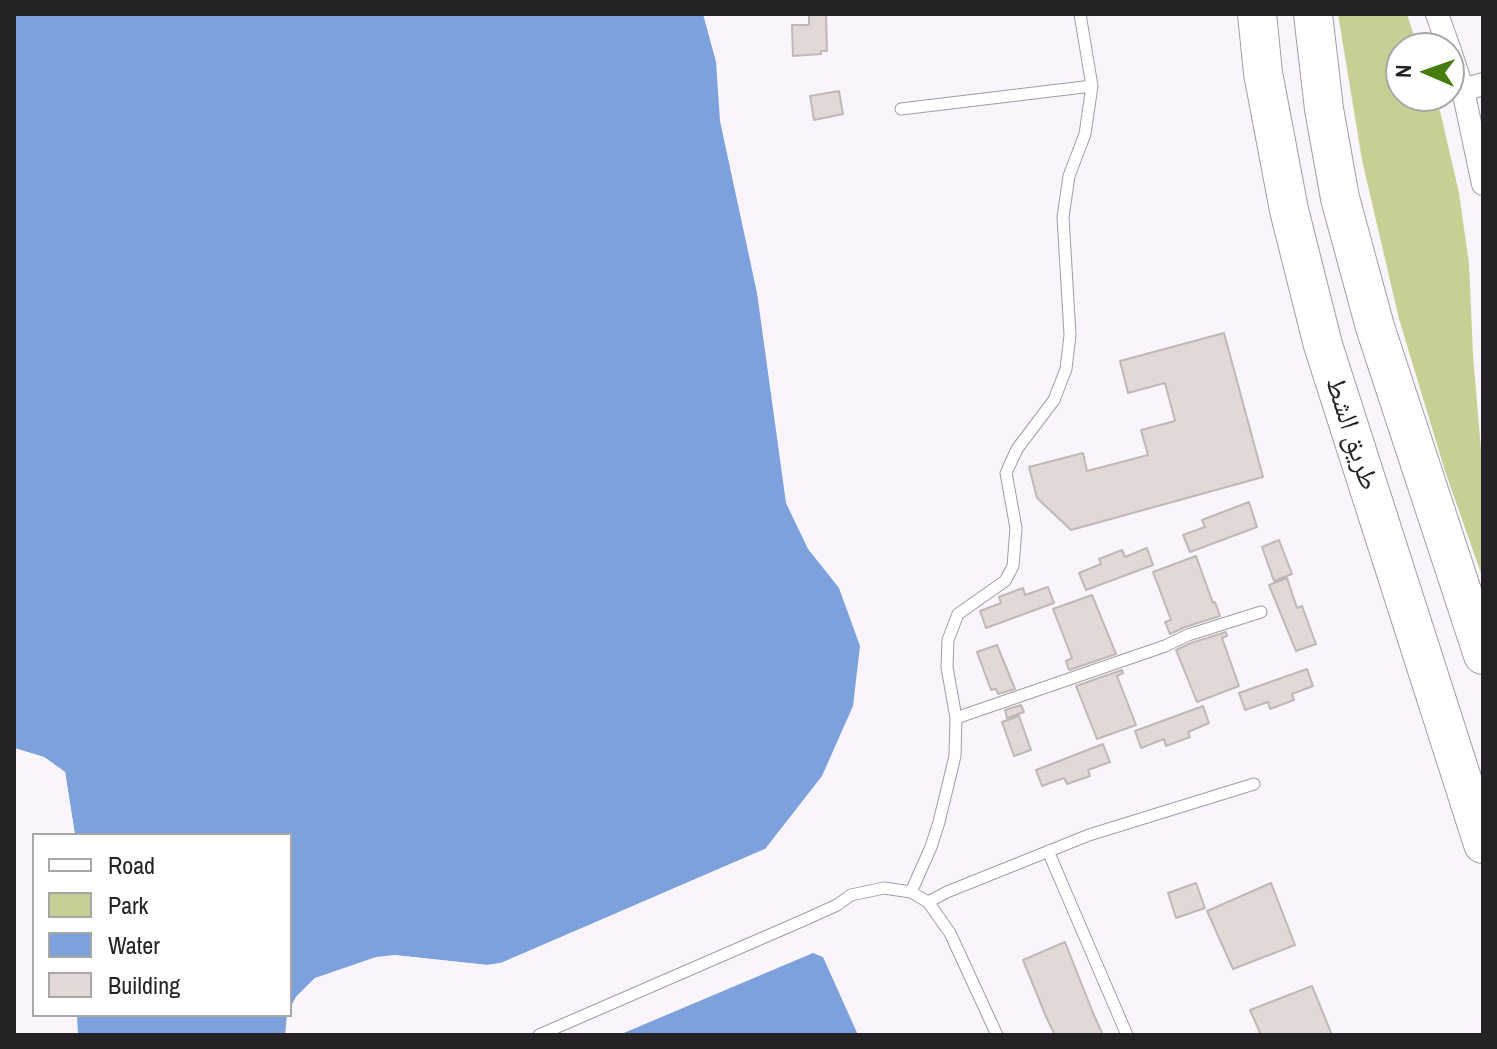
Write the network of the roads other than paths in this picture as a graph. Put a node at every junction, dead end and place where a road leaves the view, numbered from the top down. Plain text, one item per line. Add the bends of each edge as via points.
1 (1080, 14) edge
2 (1313, 14) edge
3 (1256, 16) edge
4 (1092, 86) junction
5 (1473, 87) edge
6 (901, 109) dead end
7 (1483, 184) edge
8 (1261, 612) dead end
9 (1483, 655) edge
10 (956, 718) junction
11 (1254, 784) dead end
12 (1483, 844) edge
13 (1048, 851) junction
14 (911, 892) junction
15 (928, 902) junction
16 (539, 1035) edge
17 (997, 1035) edge
18 (1127, 1035) edge

1 - 4 lane
2 - 9 highway, طريق الشط via 1344,212 1375,327
3 - 12 highway, طريق الشط via 1289,210 1323,345
4 - 6 lane
4 - 10 lane via 1063,217 1070,335 1066,369 1054,400 1006,473 1016,528 1013,566 1005,581 958,614 948,640
5 - 7 street
8 - 10 lane
10 - 14 lane via 955,756 939,822
11 - 13 lane
13 - 15 lane
13 - 18 lane
14 - 15 lane
14 - 16 lane via 884,888 851,895
15 - 17 lane via 950,933

